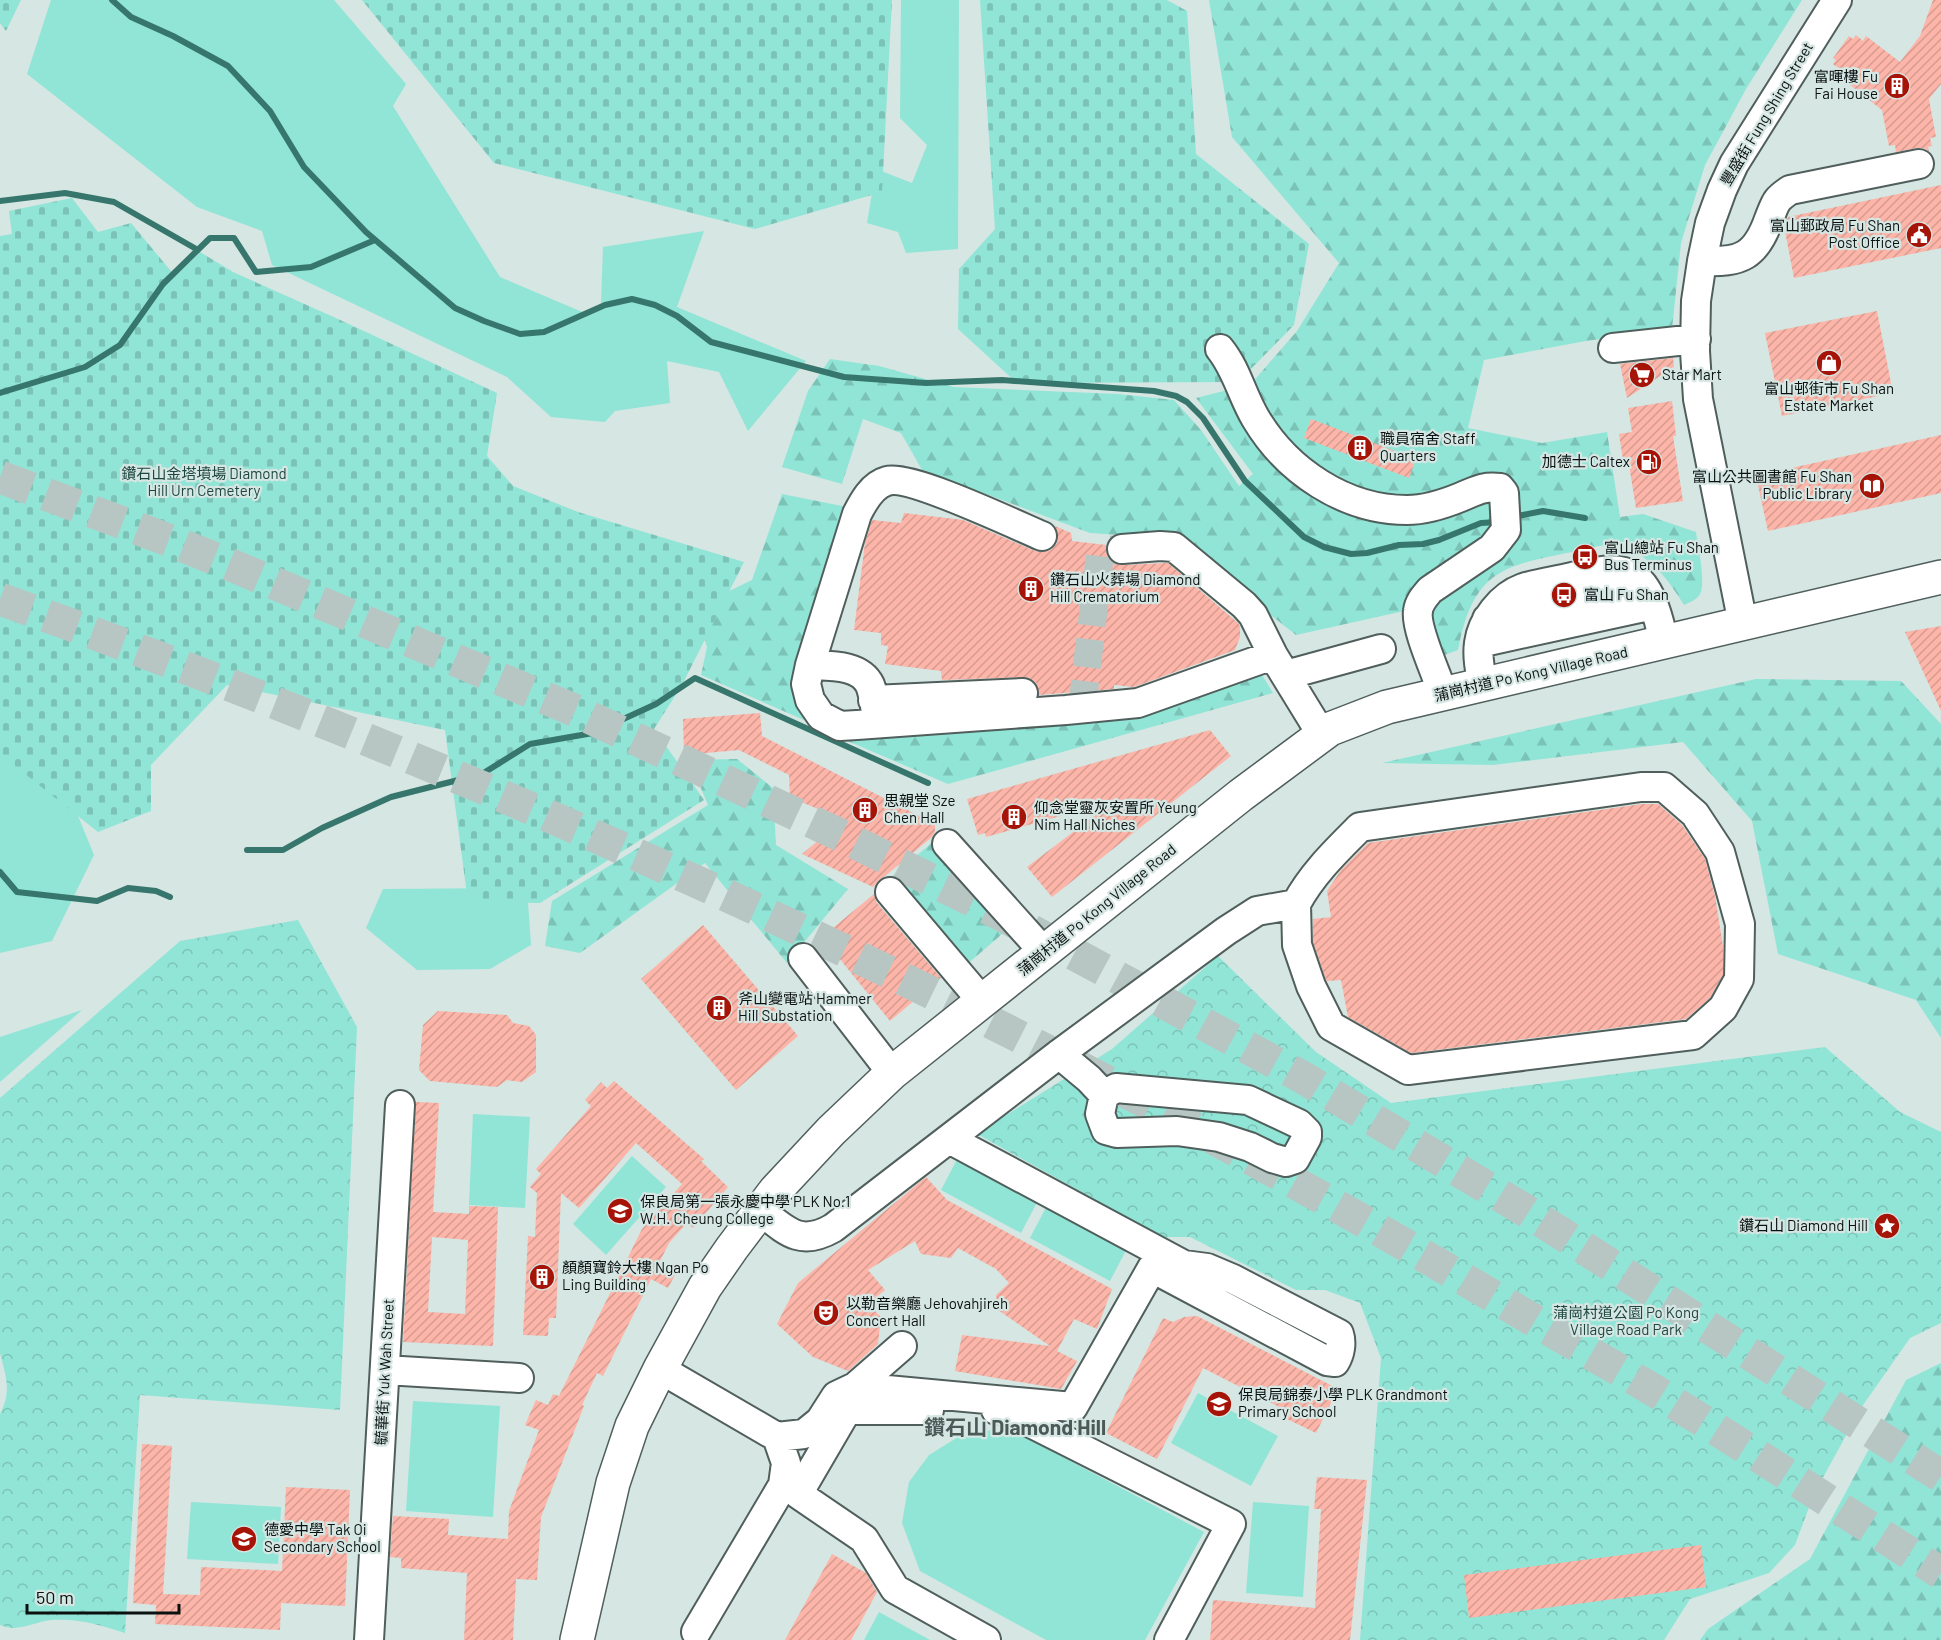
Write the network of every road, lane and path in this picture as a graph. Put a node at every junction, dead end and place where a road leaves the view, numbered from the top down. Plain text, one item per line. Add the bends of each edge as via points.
1 (1837, 0) edge
2 (1919, 164) dead end
3 (1702, 261) junction
4 (1696, 339) junction
5 (1613, 348) dead end
6 (1220, 349) dead end
7 (1042, 536) dead end
8 (1122, 549) tunnel mouth
9 (1941, 577) edge
10 (1648, 595) junction
11 (1743, 624) junction
12 (1483, 631) junction
13 (1664, 643) junction
14 (1381, 649) dead end
15 (810, 664) junction
16 (1279, 665) junction
17 (1482, 684) junction
18 (1023, 693) dead end
19 (1443, 694) junction
20 (876, 711) junction
21 (1322, 735) junction
22 (947, 844) dead end
23 (890, 892) dead end
24 (1296, 904) junction
25 (1044, 952) junction
26 (803, 958) dead end
27 (982, 1001) junction
28 (1059, 1054) junction
29 (892, 1074) junction
30 (1104, 1095) junction
31 (399, 1105) dead end
32 (949, 1139) junction
33 (760, 1210) junction
34 (1194, 1267) junction
35 (1203, 1295) junction
36 (902, 1346) dead end
37 (385, 1370) junction
38 (660, 1370) junction
39 (519, 1378) dead end
40 (855, 1387) junction
41 (777, 1437) junction
42 (696, 1632) dead end
43 (369, 1640) edge
44 (577, 1640) edge
45 (986, 1640) edge
46 (1169, 1640) edge

1 - 3 street, 豐盛街 Fung Shing Street via 1734,164 1710,223
2 - 3 street via 1790,190 1777,198 1754,250 1740,257
3 - 4 street, 豐盛街 Fung Shing Street
4 - 5 street
4 - 11 street, 豐盛街 Fung Shing Street via 1698,399
6 - 19 street via 1270,439 1303,472 1334,493 1405,510 1437,505 1484,487 1509,489 1506,530 1492,548 1430,590 1418,612 1420,629
7 - 15 street via 943,494 888,480 862,502
8 - 16 street via 1160,546 1181,552 1244,604
9 - 11 main road, 蒲崗村道 Po Kong Village Road
10 - 12 street
10 - 12 street via 1635,577 1624,572 1585,574 1523,589 1510,596 1498,605
10 - 13 street
11 - 13 main road, 蒲崗村道 Po Kong Village Road
12 - 17 street via 1478,659
13 - 17 main road, 蒲崗村道 Po Kong Village Road
14 - 16 street
15 - 20 street via 860,673 870,684
15 - 20 street via 806,684 810,700 821,716 840,726
16 - 20 street via 1138,703 1083,709
16 - 21 street
17 - 19 main road, 蒲崗村道 Po Kong Village Road
18 - 20 street
19 - 21 main road, 蒲崗村道 Po Kong Village Road via 1387,707
21 - 25 main road, 蒲崗村道 Po Kong Village Road
22 - 25 street
23 - 27 street
24 - 24 street via 1305,886 1360,827 1641,787 1664,787 1695,814 1720,852 1740,924 1739,979 1723,1008 1693,1035 1408,1070 1331,1026 1297,945
24 - 28 street via 1257,911 1226,930
25 - 27 main road, 蒲崗村道 Po Kong Village Road
26 - 29 street
27 - 29 main road, 蒲崗村道 Po Kong Village Road
28 - 30 street
28 - 32 street
29 - 33 main road, 蒲崗村道 Po Kong Village Road via 806,1157
30 - 30 street via 1100,1114 1106,1130 1117,1133 1177,1131 1219,1137 1286,1162 1295,1159 1307,1137 1299,1124 1248,1100 1116,1088
31 - 37 street, 毓華街 Yuk Wah Street
32 - 33 street via 821,1235 807,1238 791,1233
32 - 34 street
33 - 38 main road, 蒲崗村道 Po Kong Village Road via 705,1287
34 - 35 street
34 - 35 street via 1233,1279 1339,1334 1337,1359 1331,1363
35 - 40 street via 1143,1263 1073,1407
36 - 40 street
37 - 39 street
37 - 43 street, 毓華街 Yuk Wah Street
38 - 41 street
38 - 44 main road, 蒲崗村道 Po Kong Village Road via 632,1426 613,1483
40 - 41 street via 836,1396 820,1421 804,1434
41 - 42 street via 786,1463 783,1485
45 - 46 street via 895,1589 864,1539 798,1494 847,1410 1005,1410 1231,1524

